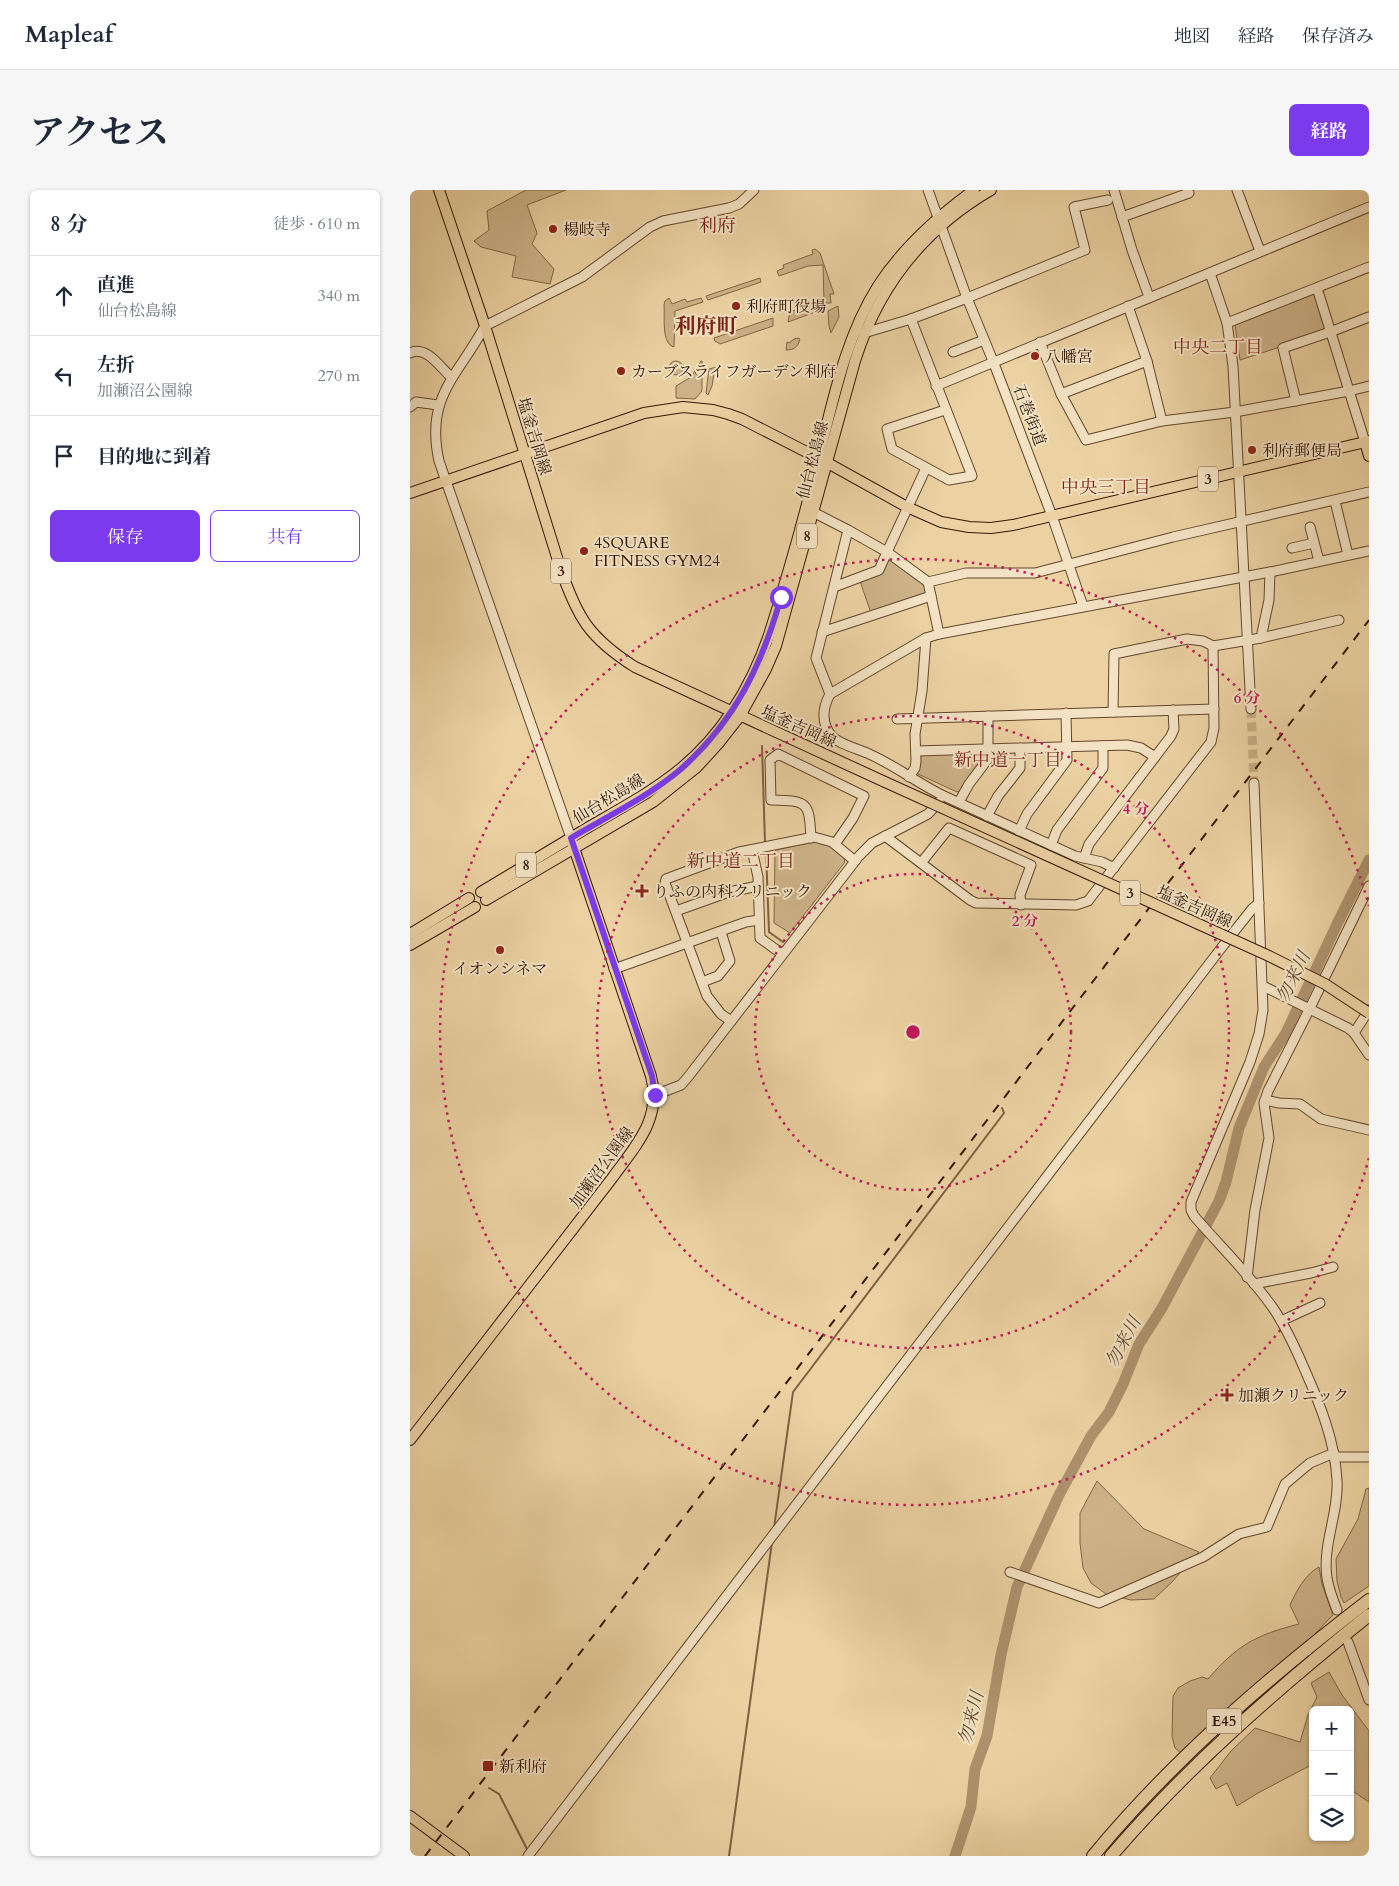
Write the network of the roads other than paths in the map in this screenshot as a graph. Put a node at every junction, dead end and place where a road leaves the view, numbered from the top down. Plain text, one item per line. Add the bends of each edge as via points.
1 (439, 190) edge
2 (753, 190) edge
3 (928, 190) edge
4 (974, 190) edge
5 (991, 190) edge
6 (1114, 190) edge
7 (1237, 190) edge
8 (1189, 193) dead end
9 (1108, 200) dead end
10 (1369, 207) edge
11 (1122, 217) junction
12 (940, 221) junction
13 (1260, 251) junction
14 (1369, 267) edge
15 (1210, 273) junction
16 (1317, 288) junction
17 (1149, 297) junction
18 (967, 298) junction
19 (1128, 306) junction
20 (1369, 317) edge
21 (911, 319) junction
22 (1227, 323) junction
23 (485, 326) junction
24 (1330, 332) junction
25 (864, 333) junction
26 (984, 340) junction
27 (1040, 342) junction
28 (953, 352) dead end
29 (410, 353) edge
30 (993, 361) junction
31 (1147, 361) junction
32 (451, 377) junction
33 (936, 386) junction
34 (1369, 386) edge
35 (1349, 392) junction
36 (1061, 394) junction
37 (1296, 401) junction
38 (438, 405) junction
39 (410, 407) edge
40 (945, 410) junction
41 (1235, 412) junction
42 (1162, 420) junction
43 (1367, 441) edge
44 (524, 454) junction
45 (1369, 456) edge
46 (822, 460) junction
47 (926, 468) junction
48 (1239, 472) junction
49 (445, 481) junction
50 (1369, 492) edge
51 (410, 493) edge
52 (1335, 500) junction
53 (907, 507) junction
54 (814, 512) junction
55 (1052, 516) junction
56 (1242, 522) junction
57 (1310, 527) dead end
58 (848, 530) junction
59 (1314, 543) junction
60 (1292, 548) dead end
61 (1369, 551) edge
62 (887, 552) junction
63 (1348, 555) junction
64 (1319, 561) junction
65 (1069, 564) junction
66 (1270, 572) junction
67 (1244, 577) junction
68 (928, 582) junction
69 (834, 587) junction
70 (931, 596) junction
71 (1084, 606) junction
72 (1339, 620) dead end
73 (822, 632) junction
74 (939, 634) junction
75 (926, 638) junction
76 (1261, 638) junction
77 (1248, 640) junction
78 (1213, 646) junction
79 (830, 694) junction
80 (1214, 709) junction
81 (1173, 710) junction
82 (1251, 710) tunnel mouth
83 (1113, 712) junction
84 (1066, 713) junction
85 (736, 714) junction
86 (988, 716) junction
87 (918, 718) junction
88 (897, 719) dead end
89 (1102, 746) junction
90 (1067, 747) junction
91 (1020, 748) junction
92 (988, 749) junction
93 (916, 751) junction
94 (1155, 757) junction
95 (909, 777) junction
96 (1254, 783) tunnel mouth
97 (944, 796) junction
98 (959, 802) junction
99 (987, 816) junction
100 (1020, 831) junction
101 (885, 836) junction
102 (811, 838) junction
103 (573, 843) junction
104 (835, 844) junction
105 (1051, 845) junction
106 (760, 848) junction
107 (1084, 858) junction
108 (855, 861) junction
109 (921, 863) junction
110 (1114, 868) junction
111 (758, 886) junction
112 (1369, 886) edge
113 (484, 896) dead end
114 (1259, 903) junction
115 (1021, 905) junction
116 (676, 911) junction
117 (759, 920) junction
118 (721, 932) junction
119 (410, 934) edge
120 (687, 943) junction
121 (410, 945) edge
122 (782, 954) junction
123 (614, 968) junction
124 (702, 982) junction
125 (1263, 986) junction
126 (1309, 1008) junction
127 (1369, 1011) edge
128 (731, 1021) junction
129 (1354, 1033) junction
130 (1369, 1055) edge
131 (655, 1095) junction
132 (1265, 1100) junction
133 (1369, 1130) edge
134 (1333, 1267) dead end
135 (1247, 1276) junction
136 (1254, 1284) junction
137 (1320, 1303) dead end
138 (1281, 1320) junction
139 (410, 1440) edge
140 (1334, 1455) junction
141 (1369, 1457) edge
142 (1010, 1572) dead end
143 (1369, 1600) edge
144 (1337, 1610) dead end
145 (1369, 1615) edge
146 (1348, 1642) dead end
147 (1369, 1700) edge
148 (1160, 1802) junction
149 (410, 1816) edge
150 (530, 1854) edge
151 (464, 1856) edge
152 (1093, 1856) edge
153 (1111, 1856) edge
154 (1120, 1856) edge

1 - 23 main road, 塩釜吉岡線 / 3
2 - 23 street via 730,208 650,227 582,277
3 - 12 street, 石巻街道
4 - 12 main road, 仙台松島線 / 8
5 - 12 main road, 仙台松島線 / 8
6 - 11 street
7 - 13 street
8 - 11 street
9 - 18 street via 1074,207 1085,250
10 - 13 street
11 - 17 street
12 - 18 street, 石巻街道
12 - 25 main road, 仙台松島線 / 8 via 899,271 874,310
12 - 46 main road, 仙台松島線 / 8 via 913,242 892,266 866,307 848,351
13 - 15 street
14 - 16 street
15 - 17 street
15 - 22 street
16 - 22 street
16 - 24 street
17 - 19 street
18 - 21 street
18 - 26 street, 石巻街道
19 - 27 street
19 - 31 street
20 - 24 street
21 - 25 street
21 - 33 street
22 - 41 street
23 - 32 street
23 - 44 main road, 塩釜吉岡線 / 3
24 - 35 street
24 - 37 street via 1283,348
25 - 46 main road, 仙台松島線 / 8
26 - 28 street
26 - 30 street, 石巻街道
27 - 30 street
27 - 36 street
29 - 32 street via 420,350 426,353
30 - 33 street
30 - 55 street, 石巻街道
31 - 36 street
31 - 42 street
32 - 38 street
33 - 40 street
34 - 35 street
35 - 37 street
35 - 43 street
36 - 42 street via 1086,440
37 - 41 street
38 - 39 street via 416,402
38 - 49 street via 435,438
40 - 47 street via 972,476 950,480
40 - 47 street via 887,429 892,449
41 - 42 street
41 - 48 street
43 - 45 main road
43 - 48 main road, 3
44 - 46 main road via 644,413 683,407 735,416
44 - 49 main road
44 - 85 main road, 塩釜吉岡線 / 3 via 569,595 591,632 635,667
46 - 53 main road, 3
46 - 54 main road, 仙台松島線 / 8
46 - 85 main road, 仙台松島線 / 8 via 769,635
47 - 53 street
48 - 55 main road, 3
48 - 56 street
49 - 51 main road
49 - 103 street
50 - 52 street
52 - 56 street
52 - 63 street
53 - 55 main road, 3 via 941,522 969,528 1006,526
53 - 62 street
54 - 58 street
54 - 85 main road, 仙台松島線 / 8 via 776,646 766,669
55 - 65 street, 石巻街道
56 - 65 street
56 - 67 street
57 - 59 street
58 - 62 street
58 - 69 street
59 - 60 street
59 - 64 street
61 - 63 street
62 - 68 street
62 - 69 street via 879,570
63 - 64 street
64 - 66 street
65 - 68 street via 1035,573 966,573
65 - 71 street, 石巻街道
66 - 67 street
66 - 76 street via 1269,600
67 - 71 street
67 - 77 street
68 - 70 street
69 - 73 street
70 - 73 street
70 - 74 street
71 - 74 street
72 - 76 street
73 - 79 street via 816,658
74 - 75 street
75 - 79 street
75 - 87 street
76 - 77 street
77 - 78 street
77 - 82 street
78 - 80 street
78 - 83 street via 1187,639 1114,654
79 - 95 street via 824,716 831,736 886,761
80 - 81 street
80 - 110 street via 1211,742
81 - 83 street
81 - 94 street via 1174,729
83 - 84 street
84 - 86 street
84 - 90 street
85 - 103 main road, 仙台松島線 / 8 via 707,756 674,786 653,802
85 - 127 main road, 塩釜吉岡線 / 3, bridge via 1269,956
86 - 87 street
86 - 92 street
87 - 88 street
87 - 93 street
89 - 90 street
89 - 94 street via 1136,746
89 - 105 street via 1103,768 1057,830
90 - 91 street
90 - 100 street via 1067,760 1026,814
91 - 92 street
91 - 99 street via 1020,768
92 - 93 street
92 - 98 street via 988,759
93 - 95 street via 915,768
94 - 107 street via 1089,844
95 - 97 street
96 - 114 street
97 - 98 street
97 - 101 street via 928,814
98 - 99 street
99 - 100 street
100 - 105 street
101 - 108 street
101 - 109 street
102 - 104 street via 821,837
102 - 104 street via 810,811 806,806 795,801 771,800 770,760 778,754 864,796
102 - 106 street
103 - 113 main road, 8
103 - 123 main road, 加瀬沼公園線
104 - 108 street
105 - 107 street
106 - 111 street
106 - 116 street via 667,878 665,883
107 - 110 street
108 - 122 street
109 - 115 street via 976,903
109 - 115 street via 949,828 1031,866 1022,886
110 - 115 street via 1092,898 1083,904
111 - 116 street via 728,892
111 - 117 street
112 - 126 street
114 - 125 street
114 - 150 street via 1252,908
116 - 120 street
117 - 118 street
117 - 122 street via 760,938
118 - 120 street
118 - 124 street via 730,961 718,976
119 - 121 main road via 472,903
120 - 123 street
120 - 124 street
122 - 128 street
123 - 131 main road, 加瀬沼公園線 via 652,1076
124 - 128 street via 713,1006
125 - 126 street
125 - 135 street via 1259,1034 1250,1062 1191,1202 1194,1216
126 - 129 street
126 - 132 street
127 - 129 street
128 - 131 street via 681,1085
129 - 130 street
131 - 139 main road, 加瀬沼公園線 via 651,1117 639,1141
132 - 133 street via 1300,1104 1321,1119
132 - 135 street via 1269,1138
134 - 136 street
135 - 136 street
136 - 138 street
137 - 138 street
138 - 140 street via 1319,1404
140 - 141 street
140 - 142 street via 1310,1463 1286,1484 1267,1527 1239,1534 1203,1556 1099,1603
140 - 144 street via 1337,1498 1327,1569
143 - 152 highway, E45 via 1209,1734
145 - 148 highway, E45 via 1243,1720
146 - 147 street
148 - 153 highway, E45
148 - 154 highway
149 - 151 main road

